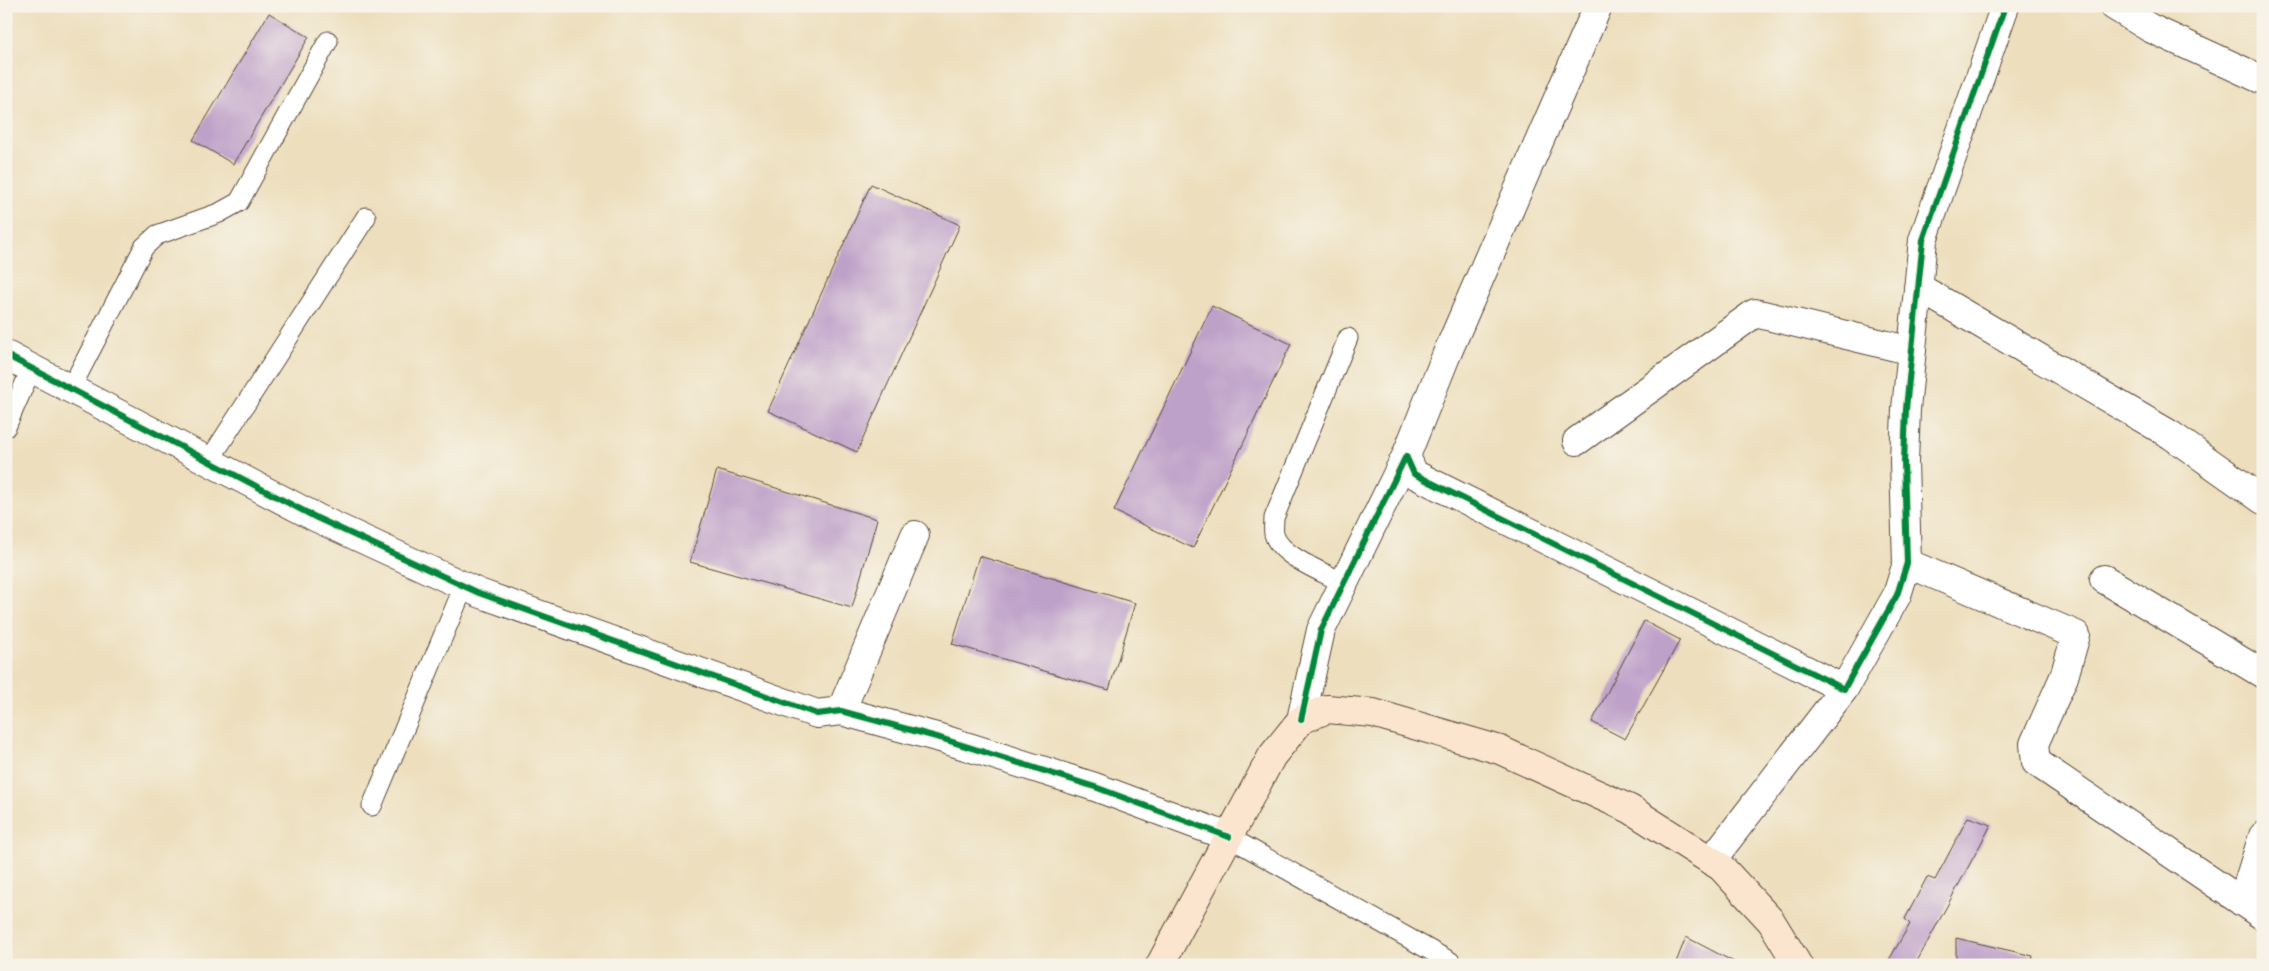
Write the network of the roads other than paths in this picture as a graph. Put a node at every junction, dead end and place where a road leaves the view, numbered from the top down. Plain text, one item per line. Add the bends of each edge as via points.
1 (1598, 6) edge
2 (2005, 6) edge
3 (2114, 6) edge
4 (328, 41) dead end
5 (2263, 80) edge
6 (366, 217) dead end
7 (1918, 287) junction
8 (1348, 338) dead end
9 (1912, 352) junction
10 (6, 355) edge
11 (32, 367) junction
12 (71, 388) junction
13 (6, 427) edge
14 (1577, 441) dead end
15 (1406, 456) junction
16 (209, 461) junction
17 (2263, 500) edge
18 (915, 535) dead end
19 (1907, 563) junction
20 (2104, 579) dead end
21 (1344, 583) junction
22 (464, 586) junction
23 (2263, 674) edge
24 (1844, 689) junction
25 (841, 710) junction
26 (1301, 720) junction
27 (372, 806) dead end
28 (2263, 836) edge
29 (1228, 837) junction
30 (1711, 860) junction
31 (2252, 909) edge
32 (1451, 962) dead end
33 (1160, 965) edge
34 (1798, 965) edge

1 - 15 street
2 - 7 street via 1923,240
3 - 5 street via 2150,28
4 - 12 lane via 239,202 219,214 157,235 144,246
6 - 16 lane
7 - 9 street
7 - 17 street via 2171,435
8 - 21 lane via 1274,518 1274,535 1283,549
9 - 14 street via 1755,313
9 - 19 street via 1904,462
10 - 11 street
11 - 12 street
11 - 13 lane
12 - 16 street
15 - 21 street
15 - 24 street via 1414,474
16 - 22 street via 317,518
18 - 25 street
19 - 24 street via 1897,595
19 - 31 street via 2076,635 2064,677 2034,744 2036,762
20 - 23 street
21 - 26 street via 1321,630
22 - 25 street via 817,714
22 - 27 lane
24 - 30 street
25 - 29 street via 1095,787
26 - 29 street via 1272,756
26 - 30 street via 1327,709 1373,713 1500,750 1630,809
28 - 31 street
29 - 32 lane
29 - 33 street
30 - 34 street via 1771,921

